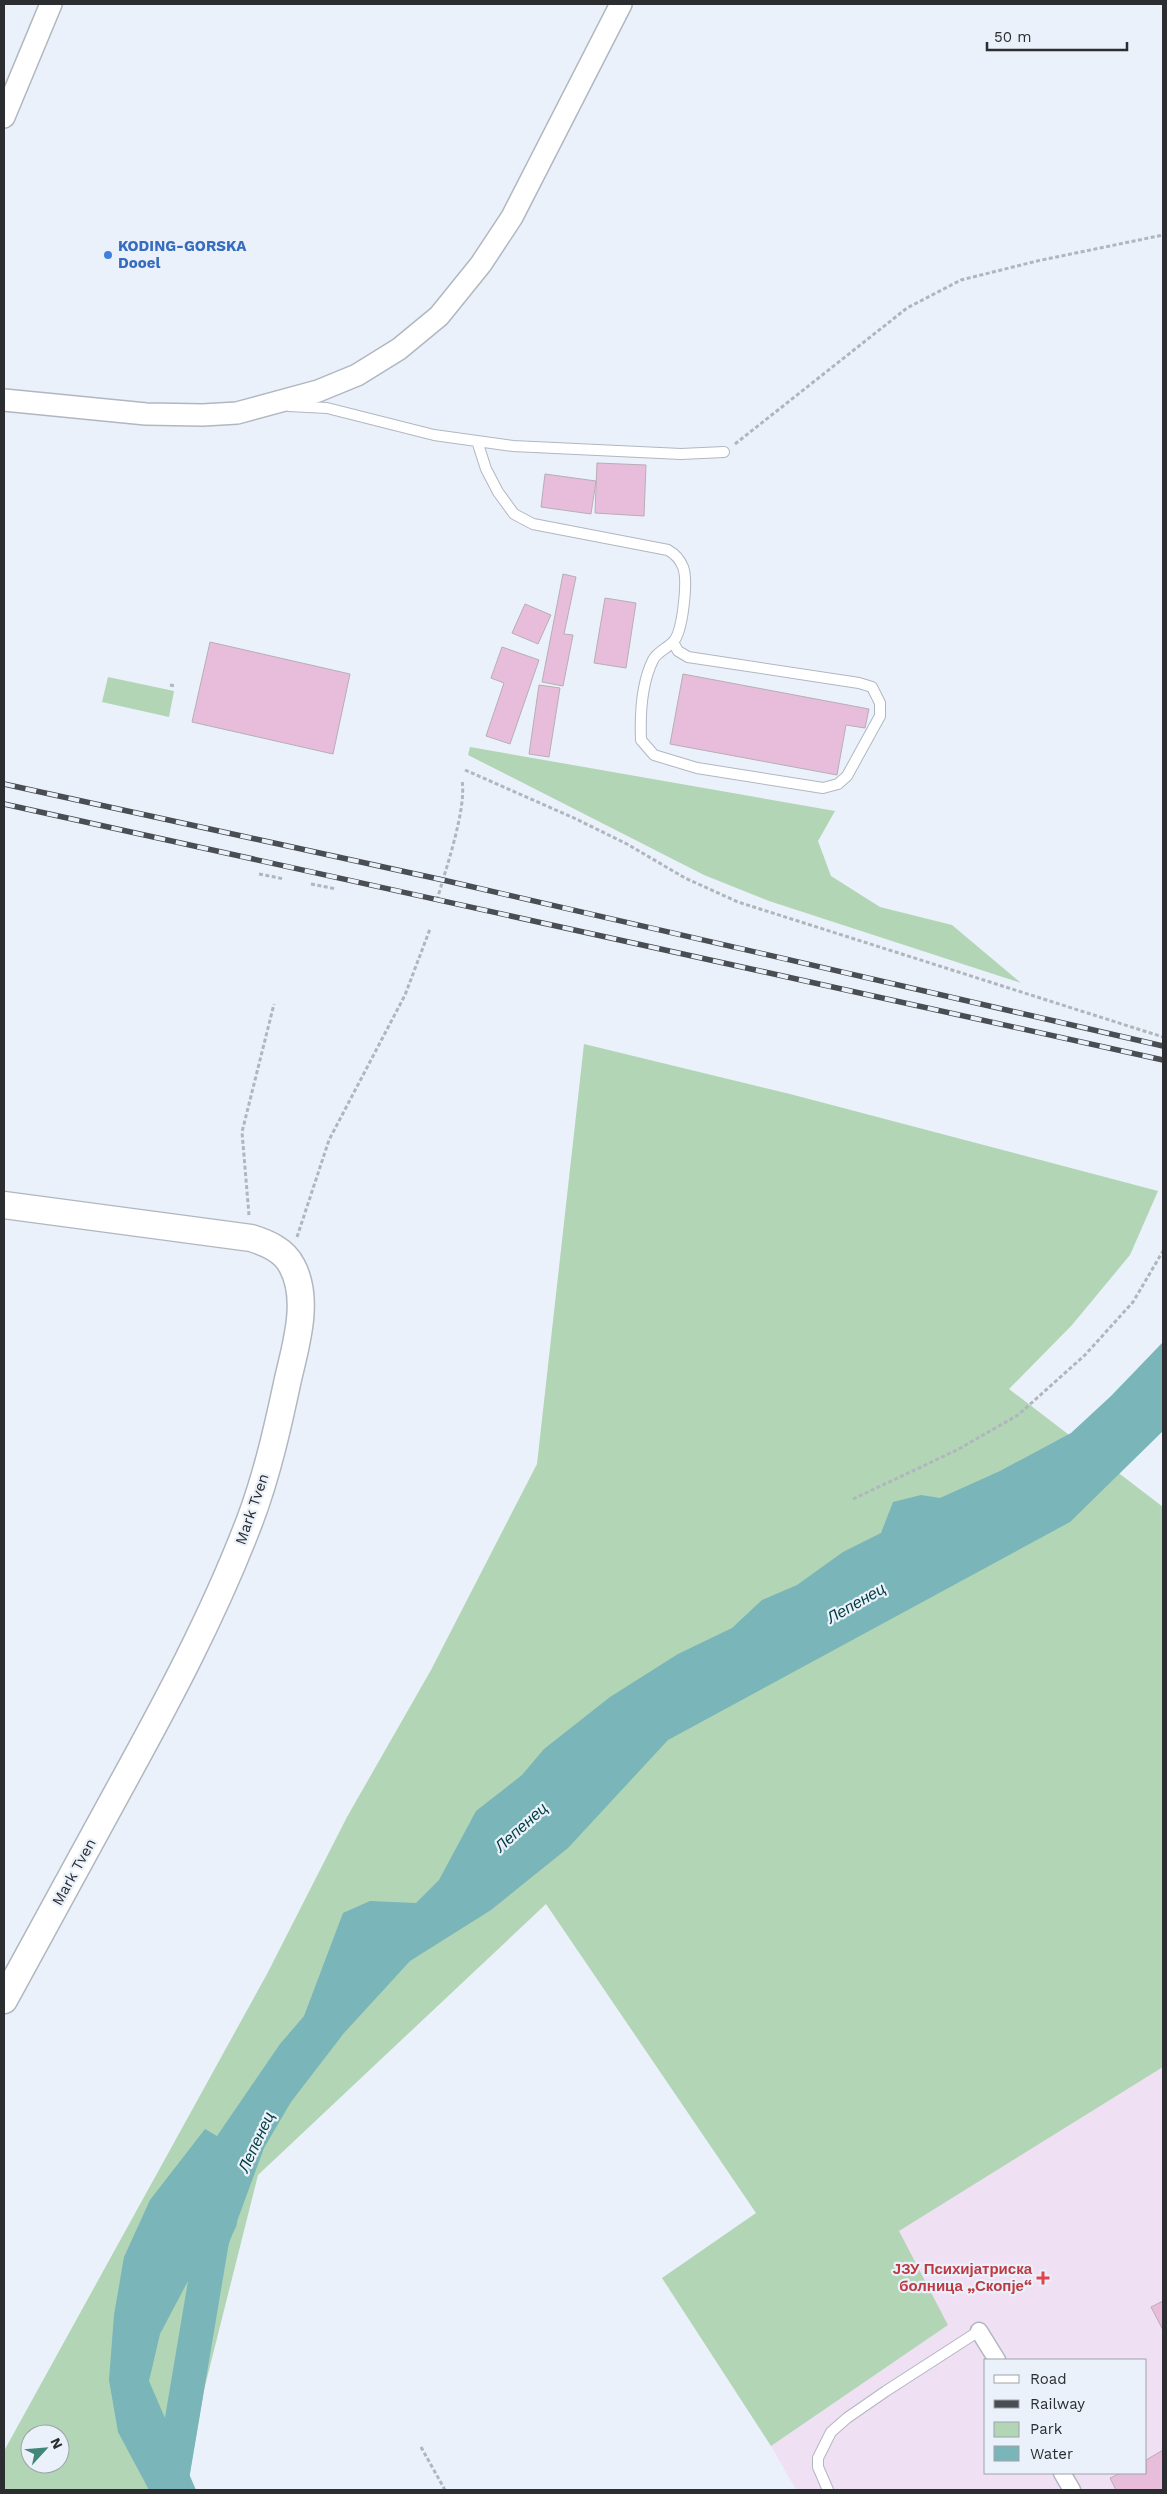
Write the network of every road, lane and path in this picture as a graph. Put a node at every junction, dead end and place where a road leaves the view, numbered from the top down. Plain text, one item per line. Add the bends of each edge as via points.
1 (51, 4) edge
2 (621, 4) edge
3 (6, 103) edge
4 (1163, 235) edge
5 (4, 400) edge
6 (273, 405) junction
7 (477, 441) junction
8 (724, 452) joint
9 (673, 642) junction
10 (170, 685) dead end
11 (176, 686) dead end
12 (465, 770) dead end
13 (462, 780) dead end
14 (259, 874) dead end
15 (284, 879) dead end
16 (311, 884) dead end
17 (336, 889) dead end
18 (437, 900) dead end
19 (430, 929) dead end
20 (274, 1004) dead end
21 (1163, 1038) edge
22 (4, 1205) edge
23 (251, 1238) junction
24 (1163, 1251) edge
25 (292, 1264) junction
26 (854, 1499) dead end
27 (4, 2000) edge
28 (979, 2331) joint
29 (996, 2359) edge
30 (421, 2447) dead end
31 (1063, 2474) edge
32 (445, 2490) edge
33 (828, 2490) edge
34 (1072, 2490) edge

1 - 3 street
2 - 6 street via 512,217 481,264 439,316 399,349 357,375
4 - 8 path via 1037,260 961,280 907,308
5 - 6 street via 146,414 193,415 237,413
6 - 7 lane via 328,408 434,435
7 - 8 lane via 608,451
7 - 9 lane via 486,469 514,514 533,524 668,550 676,555 685,579 680,630
9 - 9 lane via 653,660 640,717 641,740 654,754 697,768 823,788 838,784 847,776 880,716 880,703 872,687 688,657 678,651
10 - 11 path
12 - 21 path via 574,818 685,878 738,902
13 - 18 path via 464,788 458,822
14 - 15 path
16 - 17 path
19 - 25 path via 405,995 328,1140 300,1225
20 - 23 path via 242,1132
22 - 23 street
23 - 25 street via 272,1245
24 - 26 path via 1133,1302 1085,1355 1018,1415 957,1450
25 - 27 street, Mark Tven via 299,1285 296,1344 277,1428 251,1517 221,1593 164,1708
28 - 29 street
28 - 33 lane via 886,2391 831,2432 818,2458 818,2468
30 - 32 path
31 - 34 street

